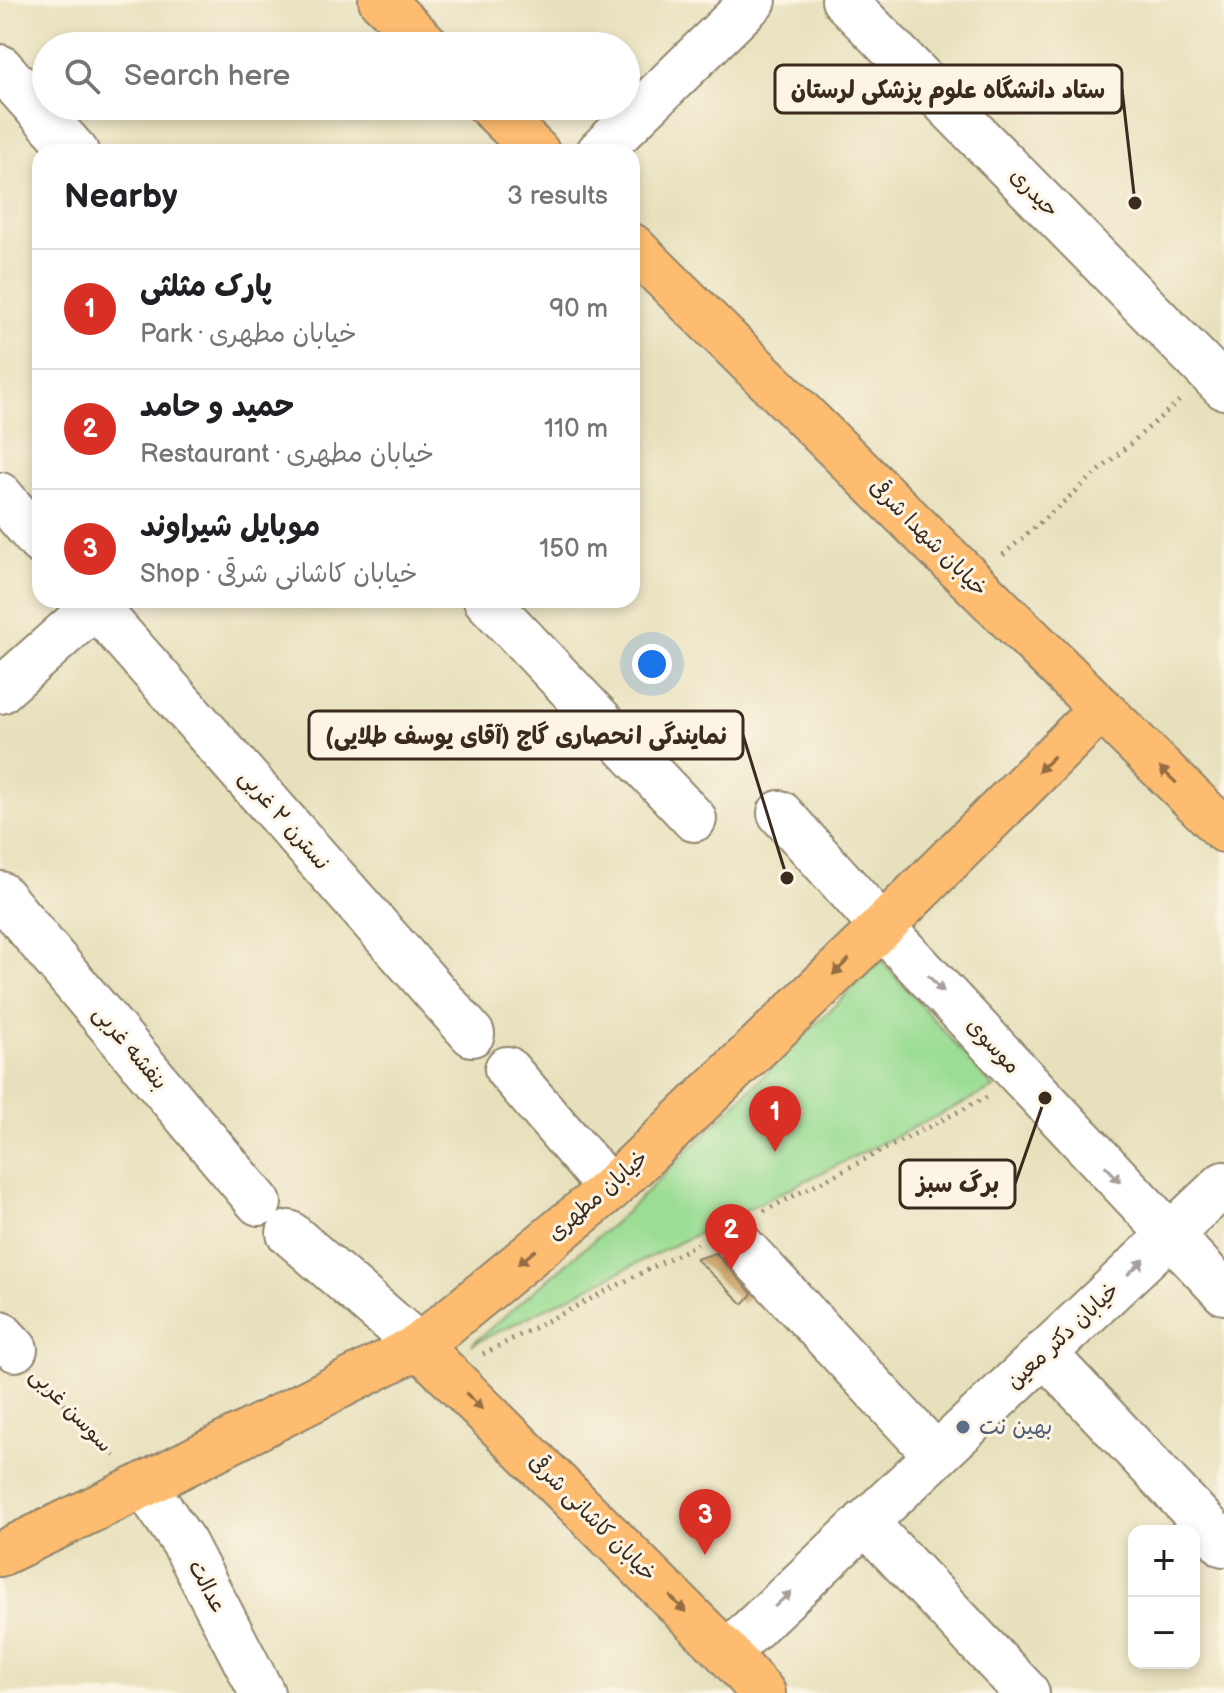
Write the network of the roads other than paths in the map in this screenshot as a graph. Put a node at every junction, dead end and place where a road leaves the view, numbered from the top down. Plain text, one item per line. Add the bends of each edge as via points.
1 (381, 0) edge
2 (754, 0) edge
3 (844, 0) edge
4 (414, 32) edge
5 (0, 67) edge
6 (32, 103) edge
7 (640, 112) edge
8 (47, 120) edge
9 (504, 120) edge
10 (632, 120) edge
11 (69, 144) edge
12 (529, 144) edge
13 (607, 144) edge
14 (640, 254) edge
15 (1217, 380) edge
16 (0, 495) edge
17 (32, 533) edge
18 (90, 608) edge
19 (101, 608) edge
20 (494, 608) edge
21 (0, 691) edge
22 (1101, 709) junction
23 (780, 813) dead end
24 (694, 819) dead end
25 (1224, 830) edge
26 (0, 894) edge
27 (882, 927) junction
28 (472, 1034) dead end
29 (507, 1069) dead end
30 (1224, 1184) edge
31 (610, 1189) junction
32 (259, 1203) dead end
33 (289, 1233) dead end
34 (1170, 1235) junction
35 (738, 1242) dead end
36 (1224, 1292) edge
37 (419, 1346) junction
38 (1044, 1353) junction
39 (936, 1455) junction
40 (144, 1485) junction
41 (865, 1522) junction
42 (1224, 1544) edge
43 (0, 1554) edge
44 (727, 1653) junction
45 (262, 1693) edge
46 (763, 1693) edge
47 (1027, 1693) edge

1 - 4 main road
2 - 7 street
3 - 15 street, حیدری
5 - 6 street
8 - 11 street
9 - 12 main road
10 - 13 street
14 - 22 main road, خیابان شهدا شرقی
16 - 17 street
18 - 21 street
19 - 28 street, نسترن ۲ غربی
20 - 24 street
25 -> 22 main road, خیابان شهدا شرقی
22 -> 27 main road, خیابان مطهری
23 - 27 street, موسوی
26 - 32 street, بنفشه غربی
27 -> 31 main road, خیابان مطهری
27 -> 34 street, موسوی
29 - 31 street
30 - 34 street, خیابان دکتر معین
31 -> 37 main road, خیابان مطهری
33 - 37 street
34 - 36 street, موسوی
38 -> 34 street, خیابان دکتر معین
35 - 39 street
37 - 40 main road, خیابان مطهری
37 -> 44 main road, خیابان کاشانی شرقی
38 - 39 street, خیابان دکتر معین
38 - 42 street
39 - 41 street, خیابان دکتر معین
40 - 43 main road, خیابان مطهری
40 - 45 street, عدالت via 184,1543
44 -> 41 street, خیابان دکتر معین
41 - 47 street
44 - 46 main road, خیابان کاشانی شرقی

